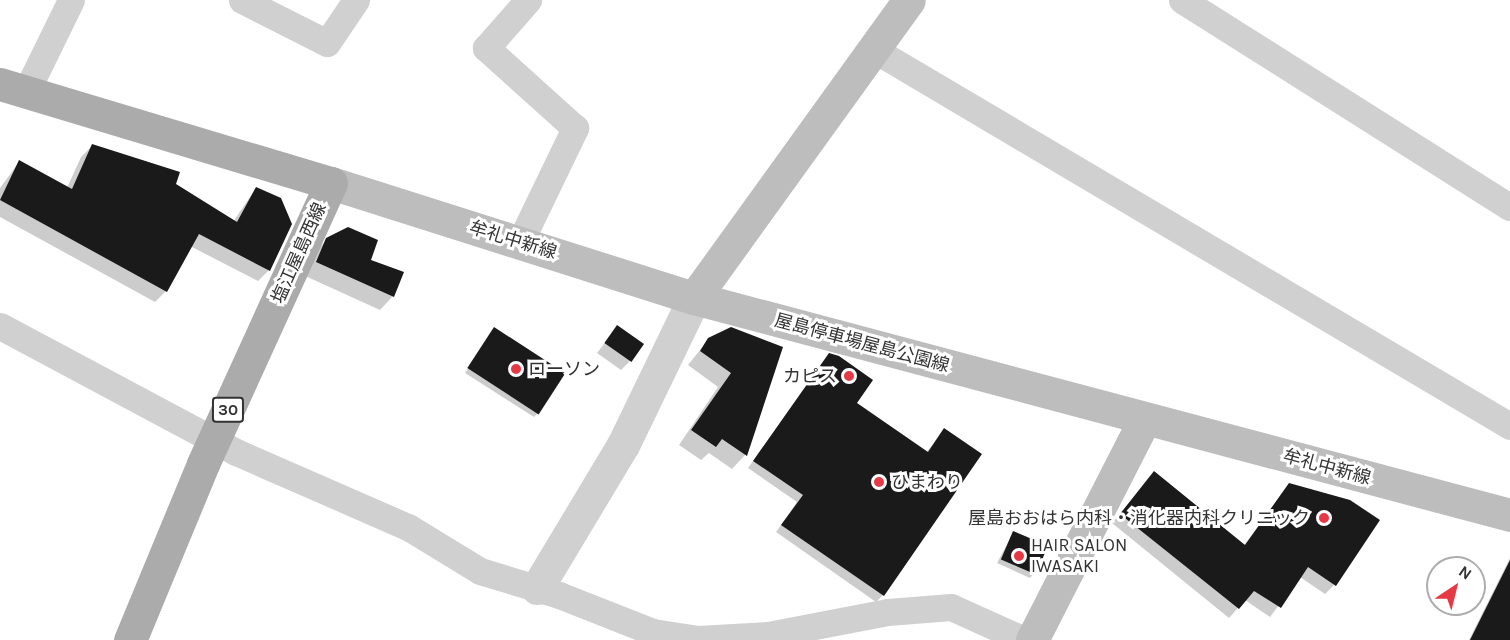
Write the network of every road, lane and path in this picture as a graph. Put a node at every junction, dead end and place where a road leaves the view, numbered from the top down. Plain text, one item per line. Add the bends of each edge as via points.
1 (71, 0) edge
2 (242, 0) edge
3 (356, 0) edge
4 (528, 0) edge
5 (909, 0) edge
6 (1182, 0) edge
7 (873, 49) junction
8 (13, 88) edge
9 (331, 183) junction
10 (1510, 207) edge
11 (520, 242) junction
12 (694, 298) junction
13 (0, 326) edge
14 (1144, 420) junction
15 (1510, 426) edge
16 (214, 440) junction
17 (1506, 507) edge
18 (537, 588) junction
19 (861, 617) junction
20 (698, 639) edge
21 (130, 640) edge
22 (837, 640) edge
23 (1024, 640) edge
24 (1032, 640) edge

1 - 8 street
2 - 3 street via 327,43
4 - 11 street via 486,48 575,128
5 - 7 main road
6 - 10 street
7 - 12 main road
7 - 15 street
8 - 9 main road, 塩江屋島西線
9 - 11 main road, 牟礼中新線
9 - 16 main road, 塩江屋島西線 / 30
11 - 12 main road, 牟礼中新線
12 - 14 main road, 屋島停車場屋島公園線
12 - 18 street via 623,445
13 - 16 street
14 - 17 main road, 牟礼中新線
14 - 24 main road
16 - 18 street via 408,527 480,571
16 - 21 main road, 塩江屋島西線 / 30
18 - 20 street via 653,632
19 - 20 street via 768,635
19 - 22 street
19 - 23 street via 951,608

